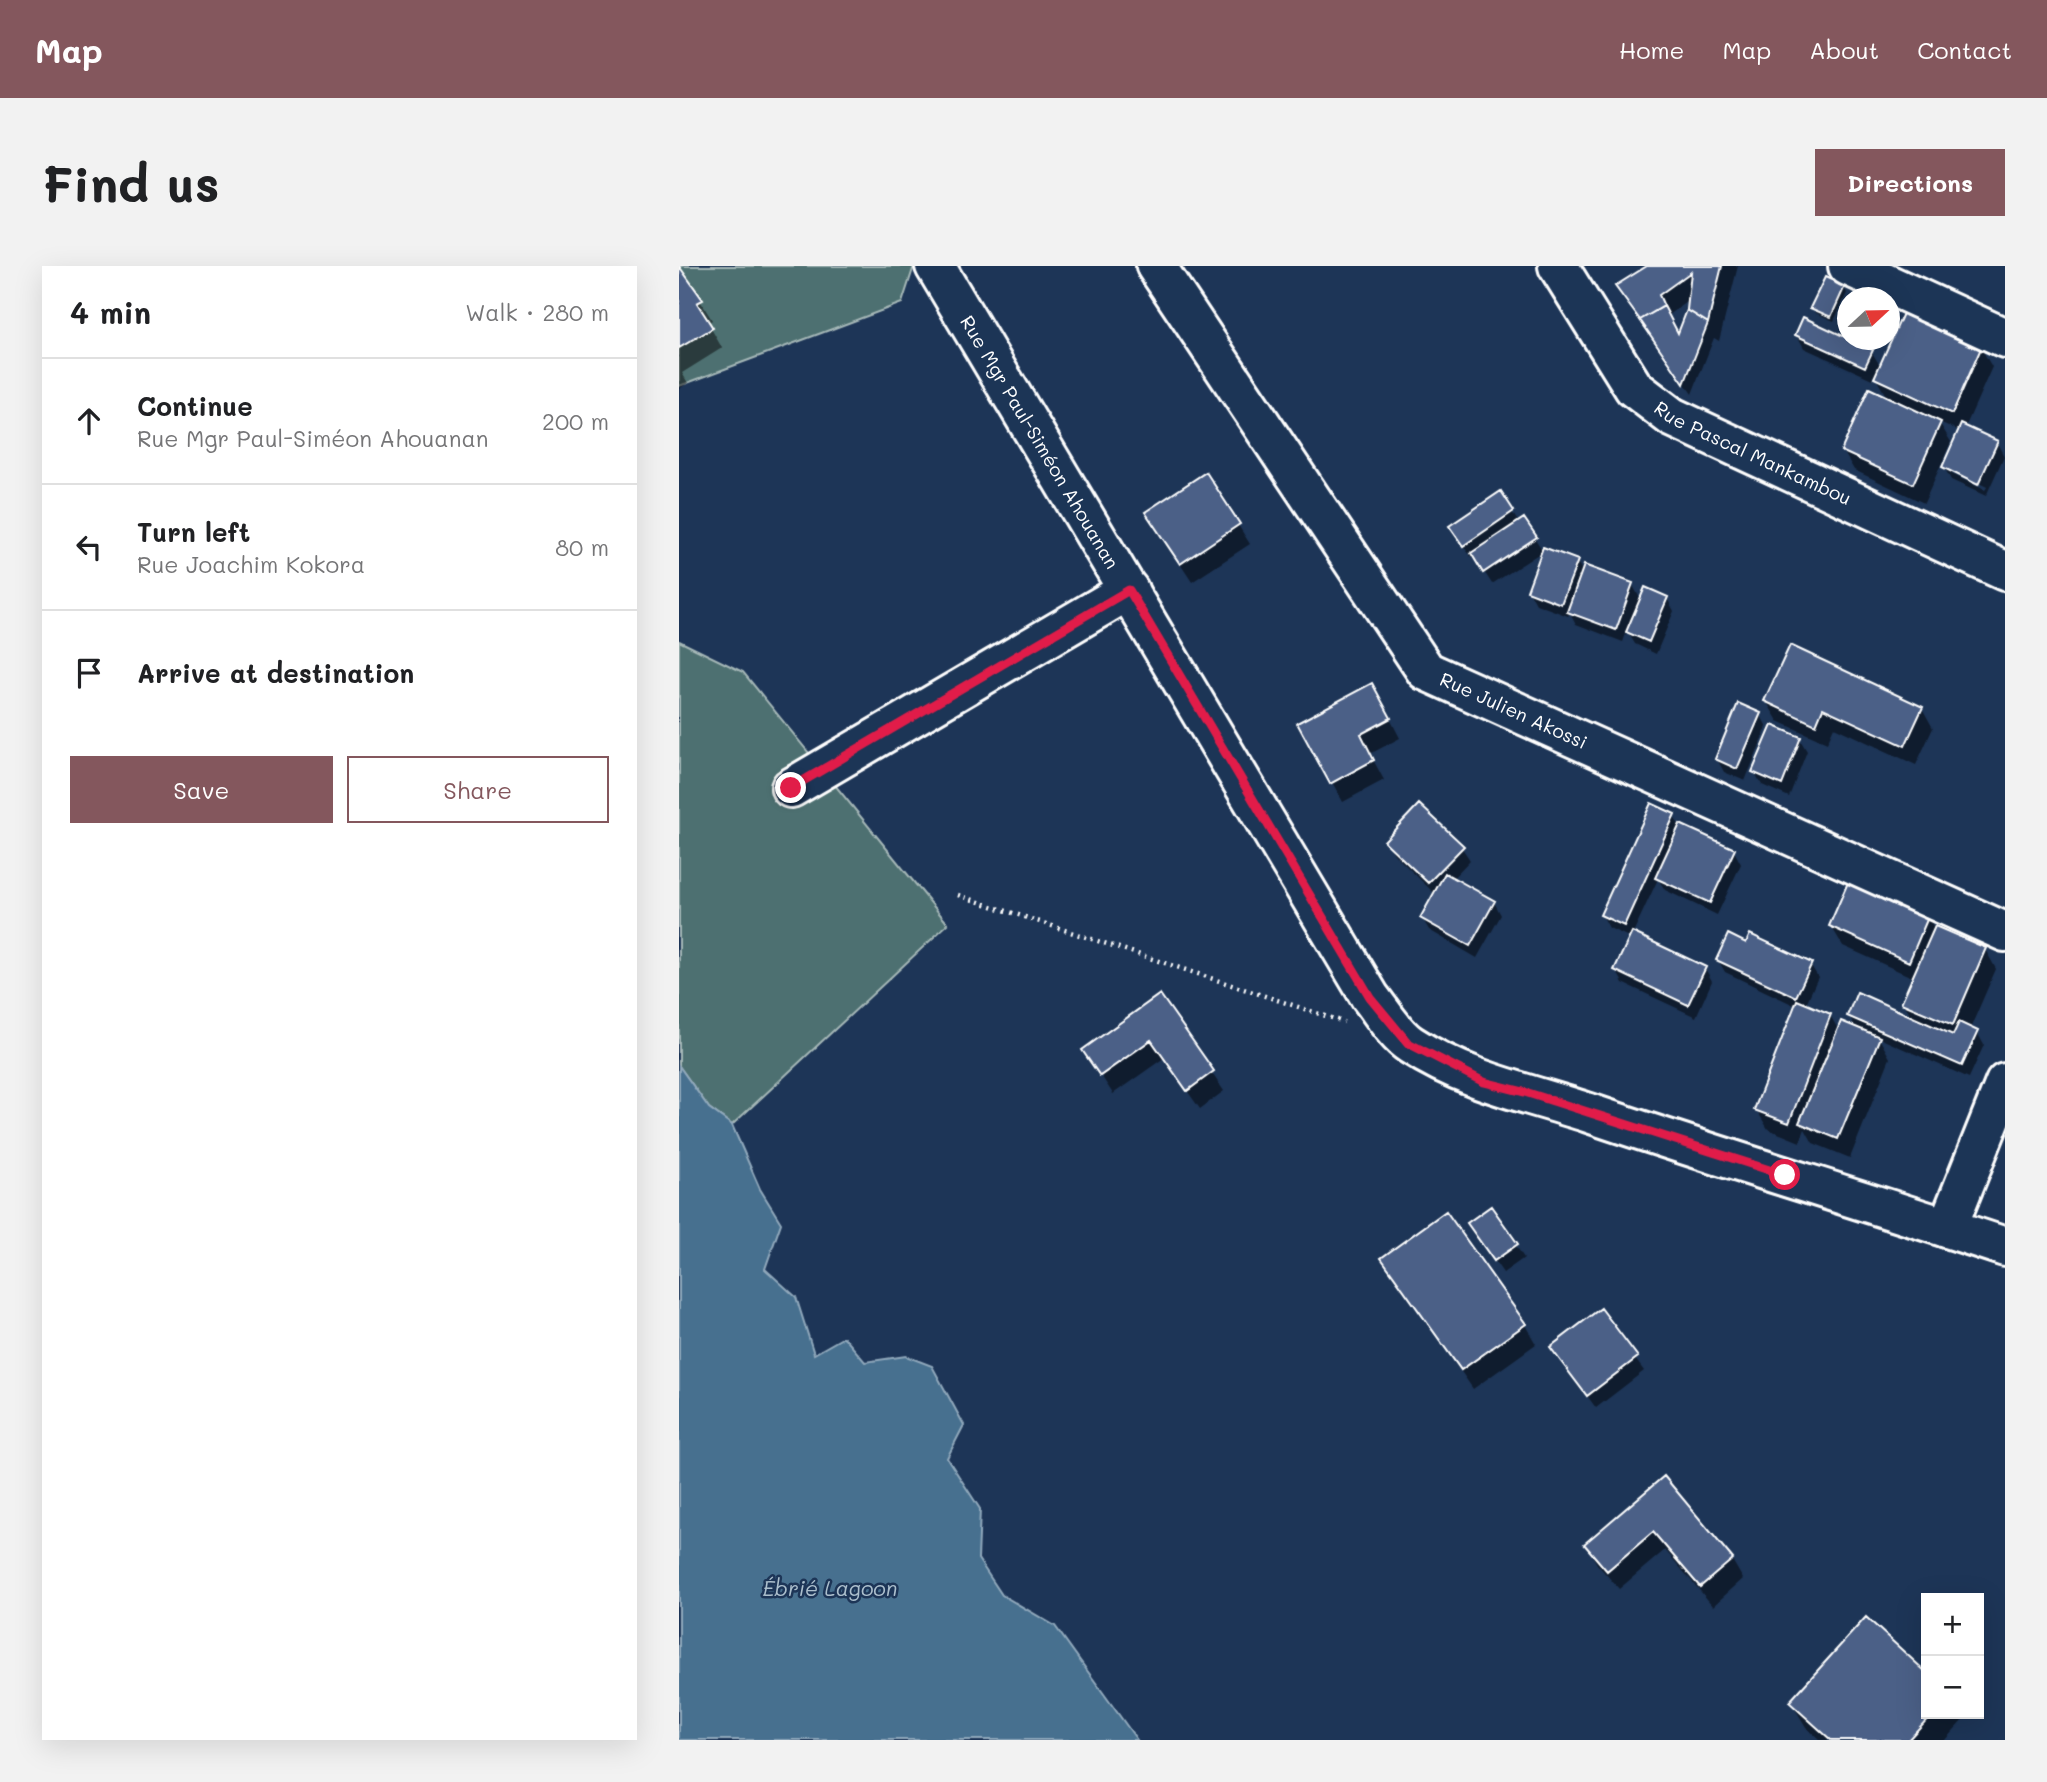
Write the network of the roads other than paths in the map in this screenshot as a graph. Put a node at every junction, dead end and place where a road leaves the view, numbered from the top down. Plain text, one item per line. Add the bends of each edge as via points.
1 (1156, 266) edge
2 (1848, 266) edge
3 (939, 268) edge
4 (1571, 270) edge
5 (2005, 338) edge
6 (2005, 571) edge
7 (1129, 590) junction
8 (791, 788) dead end
9 (2005, 932) edge
10 (2005, 1083) edge
11 (1947, 1228) junction
12 (2005, 1247) edge

1 - 9 street, Rue Julien Akossi via 1426,671
2 - 5 street
3 - 7 street, Rue Mgr Paul-Siméon Ahouanan
4 - 6 street, Rue Pascal Mankambou via 1634,388 1672,418
7 - 8 street
7 - 11 street, Rue Mgr Paul-Siméon Ahouanan via 1370,997 1408,1043 1484,1082
10 - 11 street
11 - 12 street, Rue Mgr Paul-Siméon Ahouanan

